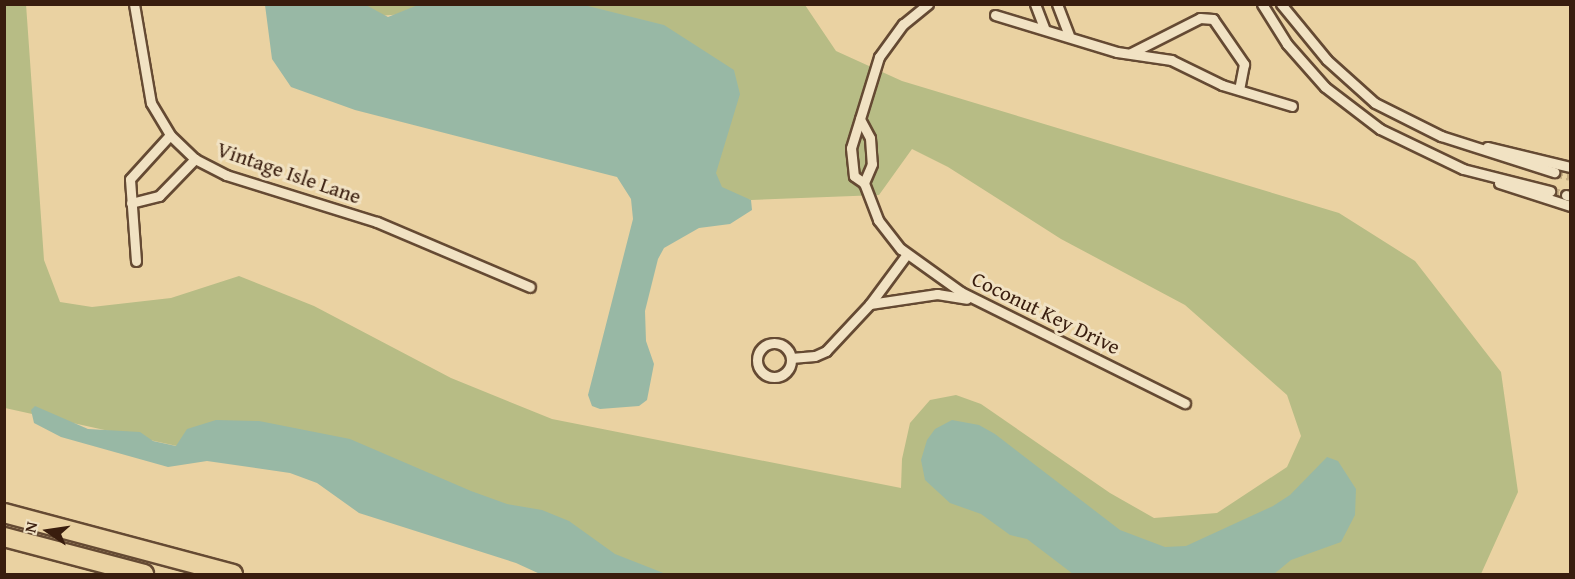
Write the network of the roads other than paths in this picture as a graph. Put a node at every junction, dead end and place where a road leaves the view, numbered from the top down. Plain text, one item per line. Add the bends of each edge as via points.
1 (134, 4) edge
2 (928, 4) edge
3 (1035, 4) edge
4 (1057, 4) edge
5 (1262, 4) edge
6 (1281, 4) edge
7 (994, 15) dead end
8 (1044, 28) junction
9 (1069, 35) junction
10 (1130, 53) junction
11 (1239, 90) junction
12 (1292, 106) dead end
13 (860, 119) junction
14 (170, 135) junction
15 (1464, 144) junction
16 (195, 159) junction
17 (1522, 165) junction
18 (1570, 167) edge
19 (1463, 169) junction
20 (1554, 172) tunnel mouth
21 (864, 183) junction
22 (1518, 183) junction
23 (1550, 191) tunnel mouth
24 (131, 203) junction
25 (1570, 206) edge
26 (906, 254) junction
27 (136, 261) dead end
28 (530, 287) dead end
29 (976, 301) junction
30 (870, 304) junction
31 (791, 358) dead end
32 (1185, 403) dead end
33 (4, 513) edge
34 (4, 537) edge
35 (144, 574) edge
36 (233, 574) edge

1 - 14 street, Vintage Isle Lane via 146,86
2 - 13 street, Coconut Key Drive via 903,24 879,57
3 - 8 street
4 - 9 street
5 - 19 street via 1287,44 1325,87 1380,129
6 - 15 street via 1327,60 1376,103 1404,120
7 - 8 street
8 - 9 street
9 - 10 street
10 - 11 street via 1171,60
10 - 11 street via 1200,18 1213,19 1244,64
11 - 12 street
13 - 21 street via 870,138 872,164
13 - 21 street, Coconut Key Drive via 851,148 854,176
14 - 16 street, Vintage Isle Lane
14 - 24 street via 130,179
15 - 17 street
15 - 18 street
16 - 24 street via 159,196
16 - 28 street, Vintage Isle Lane via 226,175 384,225
17 - 20 street
17 - 22 street
19 - 22 street
19 - 25 street
21 - 26 street, Coconut Key Drive via 878,220
22 - 23 street
24 - 27 street
26 - 29 street, Coconut Key Drive
26 - 30 street
29 - 30 street via 937,294
29 - 32 street, Coconut Key Drive
30 - 31 street via 826,351
33 - 36 highway
34 - 35 highway

